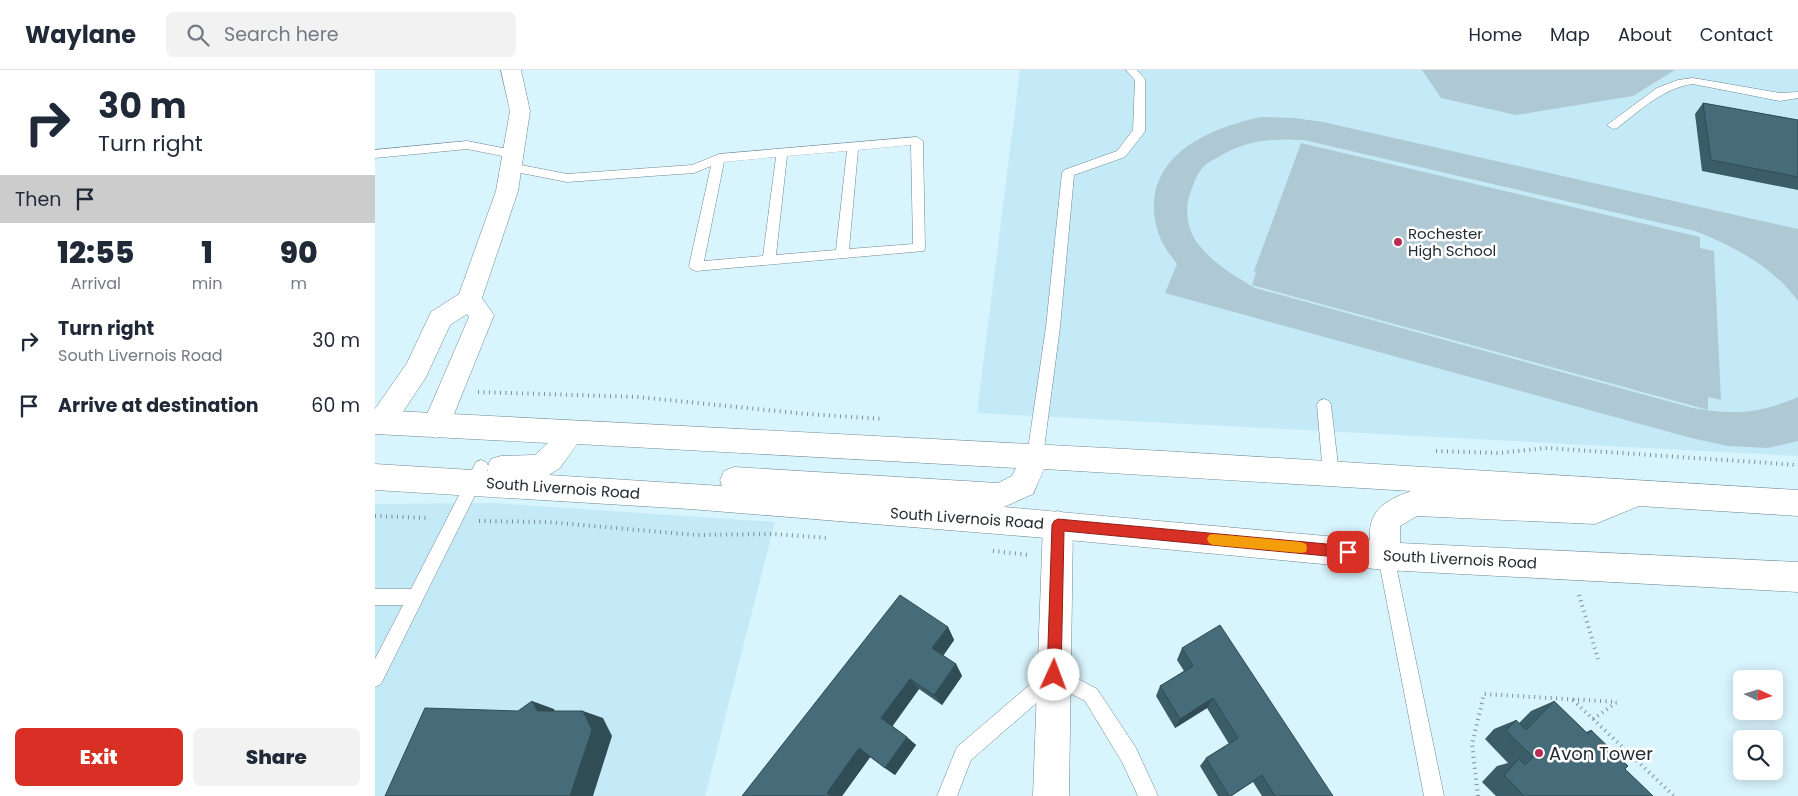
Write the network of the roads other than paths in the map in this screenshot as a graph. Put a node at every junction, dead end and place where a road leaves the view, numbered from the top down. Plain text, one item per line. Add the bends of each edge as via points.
1 (511, 70) edge
2 (1131, 70) edge
3 (1702, 70) edge
4 (1693, 81) junction
5 (1798, 95) edge
6 (1613, 125) dead end
7 (853, 146) junction
8 (783, 152) junction
9 (375, 154) edge
10 (719, 158) junction
11 (512, 161) junction
12 (842, 254) junction
13 (769, 260) junction
14 (469, 300) junction
15 (1324, 406) dead end
16 (378, 422) edge
17 (435, 426) junction
18 (570, 432) junction
19 (1035, 456) junction
20 (375, 460) edge
21 (477, 474) junction
22 (1331, 474) junction
23 (375, 477) edge
24 (1637, 493) junction
25 (690, 496) junction
26 (1798, 503) edge
27 (1058, 525) junction
28 (1387, 556) junction
29 (1798, 577) edge
30 (375, 597) edge
31 (415, 597) junction
32 (1054, 675) junction
33 (375, 678) edge
34 (947, 796) edge
35 (1051, 796) edge
36 (1148, 796) edge
37 (1434, 796) edge

1 - 11 main road via 521,111
2 - 19 lane via 1140,79 1139,131 1121,154 1068,173 1053,327
3 - 4 lane
4 - 5 lane via 1781,97
4 - 6 lane via 1678,82 1661,91
7 - 8 lane
7 - 12 lane
7 - 12 lane via 917,141 919,248
8 - 10 lane
8 - 13 lane
9 - 11 lane via 467,145
10 - 11 lane via 694,168 567,178
10 - 13 lane via 696,266
11 - 14 main road via 507,191
12 - 13 lane
14 - 16 main road via 440,319 417,369
14 - 17 main road via 482,314
15 - 22 lane
16 - 17 main road
17 - 18 main road
18 - 19 main road
18 - 21 main road via 556,456 542,465
19 - 22 main road
19 - 25 main road via 1023,485 1000,496 734,480
20 - 21 main road
21 - 23 main road, South Livernois Road
21 - 25 main road, South Livernois Road
21 - 31 lane
22 - 24 main road
24 - 26 main road
24 - 28 main road via 1595,511 1415,503 1392,513 1386,520
25 - 27 main road, South Livernois Road
27 - 28 main road, South Livernois Road
27 - 32 main road
28 - 29 main road, South Livernois Road
28 - 37 lane
30 - 31 lane
31 - 33 lane
32 - 34 lane via 965,754
32 - 35 main road
32 - 36 lane via 1091,695 1129,756

